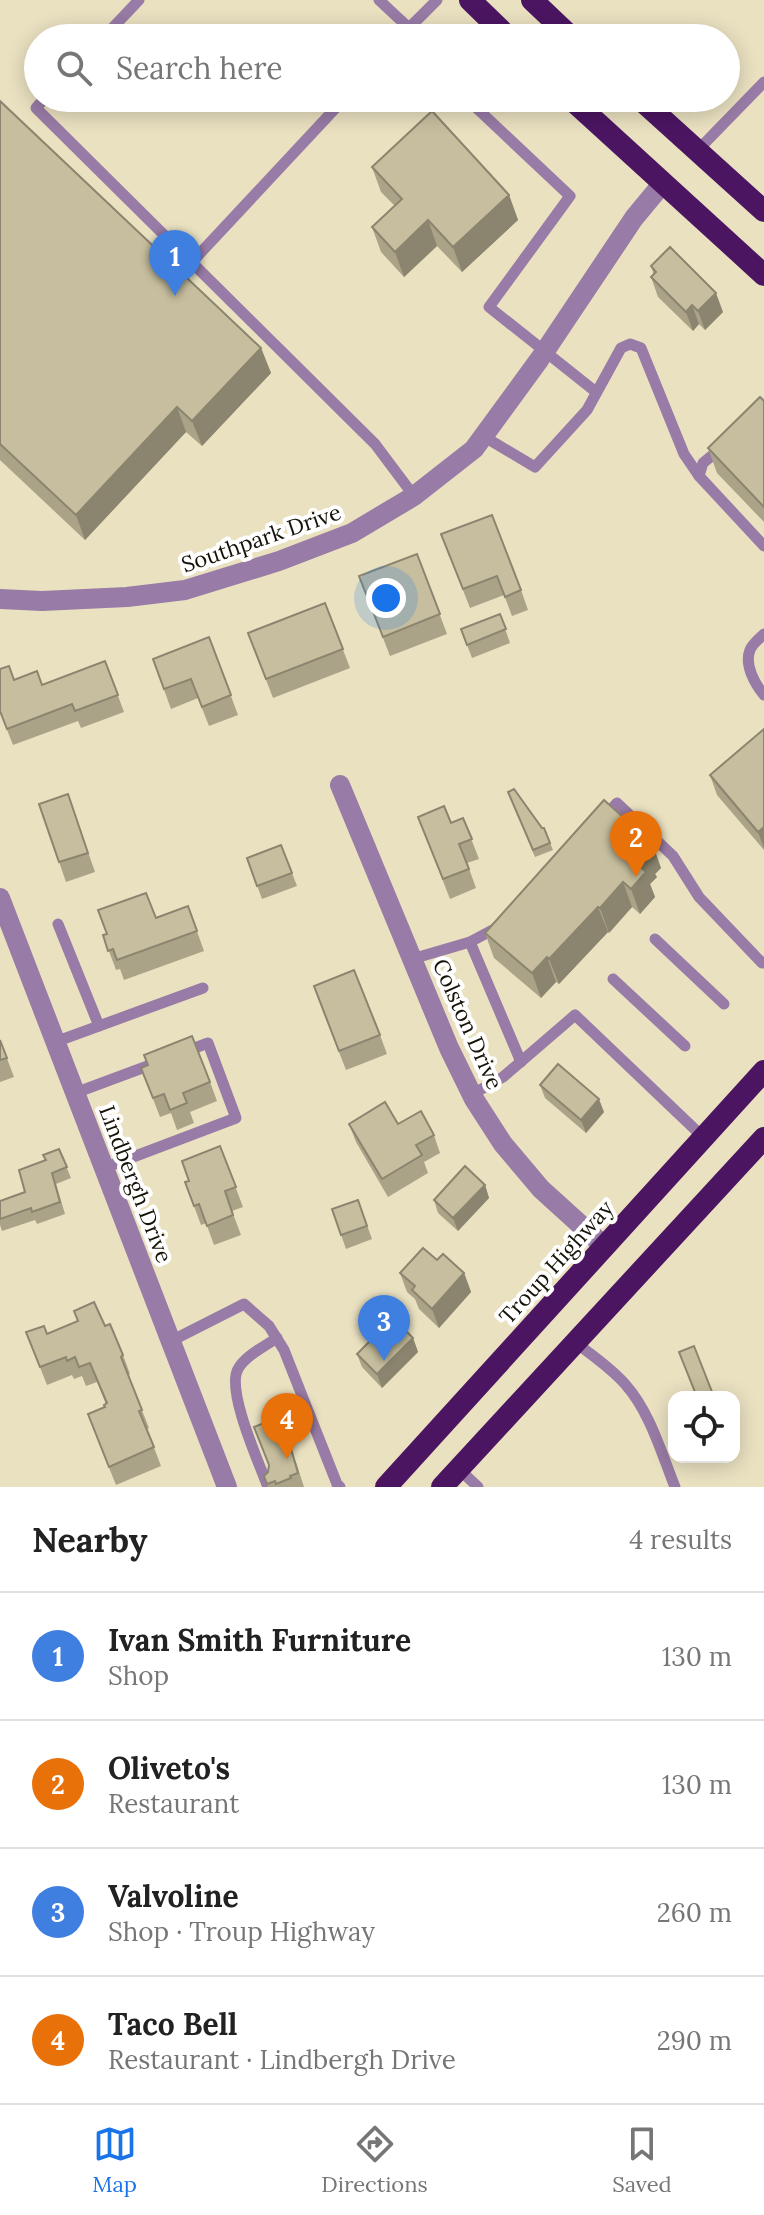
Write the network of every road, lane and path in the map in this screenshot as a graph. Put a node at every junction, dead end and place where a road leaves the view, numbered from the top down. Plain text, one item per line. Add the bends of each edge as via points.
1 (139, 0) edge
2 (379, 0) edge
3 (437, 0) edge
4 (470, 0) edge
5 (532, 0) edge
6 (116, 24) edge
7 (405, 24) edge
8 (413, 24) edge
9 (492, 24) edge
10 (557, 24) edge
11 (764, 82) edge
12 (740, 107) edge
13 (40, 112) edge
14 (332, 112) edge
15 (481, 112) edge
16 (585, 112) edge
17 (655, 112) edge
18 (735, 112) edge
19 (698, 150) junction
20 (663, 183) junction
21 (764, 211) edge
22 (191, 263) junction
23 (764, 275) edge
24 (545, 351) junction
25 (596, 392) junction
26 (483, 436) junction
27 (727, 443) edge
28 (699, 476) junction
29 (414, 496) junction
30 (764, 546) edge
31 (0, 599) edge
32 (764, 634) edge
33 (764, 695) edge
34 (340, 785) dead end
35 (592, 829) edge
36 (0, 898) edge
37 (512, 919) edge
38 (58, 924) dead end
39 (655, 939) dead end
40 (470, 942) junction
41 (412, 959) junction
42 (764, 962) edge
43 (613, 979) dead end
44 (203, 988) dead end
45 (724, 1004) dead end
46 (99, 1026) junction
47 (55, 1042) junction
48 (685, 1046) dead end
49 (178, 1054) edge
50 (164, 1060) edge
51 (521, 1062) junction
52 (764, 1071) edge
53 (75, 1093) junction
54 (471, 1095) junction
55 (704, 1138) junction
56 (764, 1138) edge
57 (104, 1168) junction
58 (605, 1247) junction
59 (277, 1338) junction
60 (171, 1341) junction
61 (576, 1343) junction
62 (459, 1469) junction
63 (336, 1486) edge
64 (227, 1487) edge
65 (268, 1487) edge
66 (386, 1487) edge
67 (442, 1487) edge
68 (478, 1487) edge
69 (675, 1487) edge

1 - 6 lane
2 - 7 lane
3 - 8 lane
4 - 9 highway
5 - 10 highway
11 - 12 lane
13 - 22 lane
14 - 22 lane
15 - 24 lane via 570,196 489,307
16 - 20 highway
17 - 19 highway
18 - 19 lane
19 - 21 highway
20 - 23 highway
20 - 24 street, Southpark Drive
22 - 29 lane via 375,444
24 - 25 lane
24 - 26 street, Southpark Drive
25 - 26 lane via 587,410 535,467
25 - 28 lane via 621,348 641,348 684,454
26 - 29 street, Southpark Drive
27 - 28 lane via 703,463
28 - 30 lane
29 - 31 street, Southpark Drive via 352,533 185,590 127,597
32 - 33 lane via 750,649 749,665
34 - 41 street, Colston Drive
35 - 42 lane via 617,803 673,856 699,897
36 - 47 street, Lindbergh Drive
37 - 40 lane
38 - 46 lane
39 - 45 lane
40 - 41 lane
40 - 51 lane
41 - 54 street, Colston Drive
43 - 48 lane
44 - 46 lane
46 - 47 lane
47 - 53 street, Lindbergh Drive
49 - 57 lane via 208,1043 236,1118
50 - 53 lane
51 - 54 lane
51 - 55 lane via 575,1015
52 - 55 highway, Troup Highway
53 - 57 street, Lindbergh Drive
54 - 58 street, Colston Drive via 541,1189
55 - 58 highway, Troup Highway
56 - 61 highway
57 - 60 street, Lindbergh Drive
58 - 66 highway, Troup Highway
59 - 60 lane via 244,1304
59 - 63 lane
59 - 65 lane via 243,1362 235,1386
60 - 64 street, Lindbergh Drive
61 - 62 highway
61 - 69 lane via 637,1400
62 - 67 highway
62 - 68 lane

